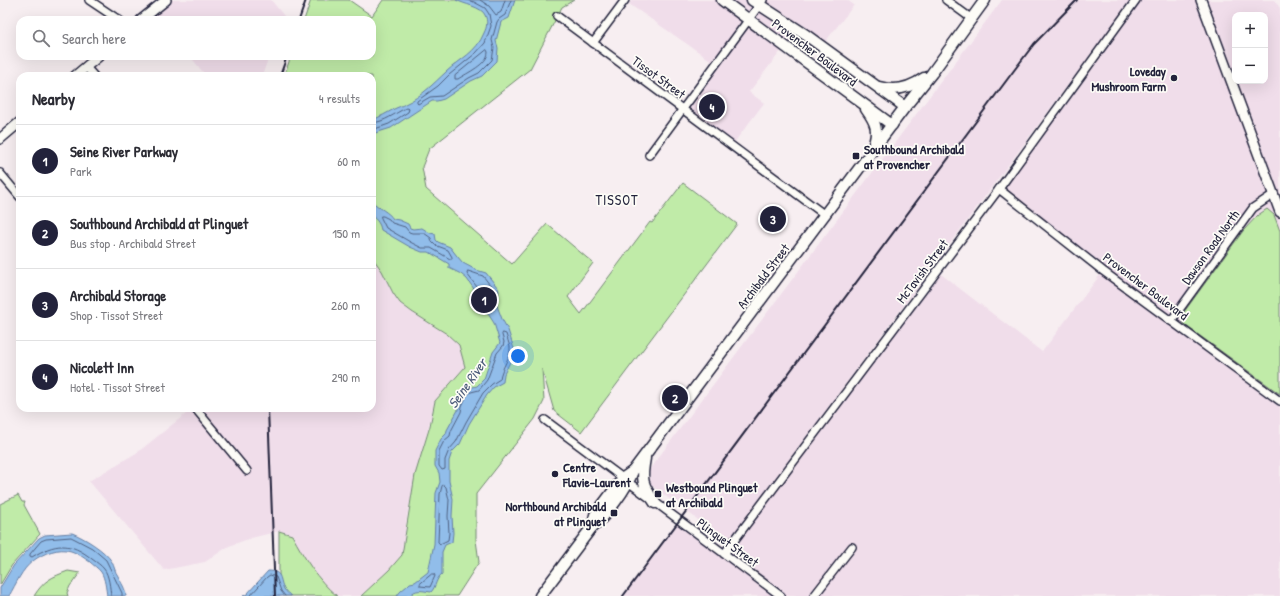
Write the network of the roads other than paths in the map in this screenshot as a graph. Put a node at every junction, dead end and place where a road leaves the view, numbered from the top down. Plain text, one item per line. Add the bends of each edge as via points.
1 (89, 0) edge
2 (166, 0) edge
3 (625, 0) edge
4 (722, 0) edge
5 (946, 0) edge
6 (985, 0) edge
7 (1136, 0) edge
8 (1201, 0) edge
9 (758, 2) edge
10 (113, 16) edge
11 (146, 16) edge
12 (557, 16) dead end
13 (972, 18) junction
14 (749, 19) junction
15 (593, 43) junction
16 (94, 60) edge
17 (86, 66) junction
18 (79, 72) edge
19 (91, 72) edge
20 (932, 73) junction
21 (877, 87) junction
22 (862, 104) junction
23 (905, 107) junction
24 (682, 109) junction
25 (16, 125) edge
26 (892, 125) junction
27 (0, 139) edge
28 (649, 155) dead end
29 (870, 155) junction
30 (0, 173) edge
31 (999, 189) junction
32 (16, 192) edge
33 (1274, 194) junction
34 (1280, 212) edge
35 (824, 215) junction
36 (1171, 321) junction
37 (1280, 401) edge
38 (198, 412) edge
39 (545, 420) dead end
40 (645, 456) junction
41 (247, 472) dead end
42 (626, 481) junction
43 (655, 503) junction
44 (852, 548) dead end
45 (724, 554) junction
46 (540, 596) edge
47 (781, 596) edge
48 (814, 596) edge

1 - 10 street
2 - 11 street
3 - 15 street
4 - 14 main road, Provencher Boulevard
5 - 13 street
6 - 13 main road, Archibald Street
7 - 31 street, McTavish Street
8 - 33 street
9 - 14 street
9 - 21 main road, Provencher Boulevard
12 - 15 street, Tissot Street
13 - 20 main road, Archibald Street
14 - 22 main road, Provencher Boulevard
14 - 24 street
15 - 24 street, Tissot Street
16 - 17 street
17 - 18 street
17 - 19 street
20 - 21 main road via 905,88 891,90
20 - 23 main road, Archibald Street
21 - 23 main road, Provencher Boulevard
22 - 26 main road, Provencher Boulevard
22 - 29 main road via 873,119 877,131
23 - 26 main road, Archibald Street
24 - 28 street
24 - 35 street, Tissot Street
25 - 27 street
26 - 29 main road, Archibald Street
29 - 35 main road, Archibald Street
30 - 32 street
31 - 36 street, Provencher Boulevard
31 - 45 street, McTavish Street
33 - 34 street
33 - 36 street, Dawson Road North via 1253,208
35 - 40 main road, Archibald Street
36 - 37 street, Provencher Boulevard
38 - 41 street
39 - 42 street, Plinguet Street
40 - 42 main road, Archibald Street
40 - 43 main road via 643,484
42 - 43 street, Plinguet Street
42 - 46 main road, Archibald Street via 595,515 592,528
43 - 45 street, Plinguet Street
44 - 48 street
45 - 47 street, Plinguet Street

